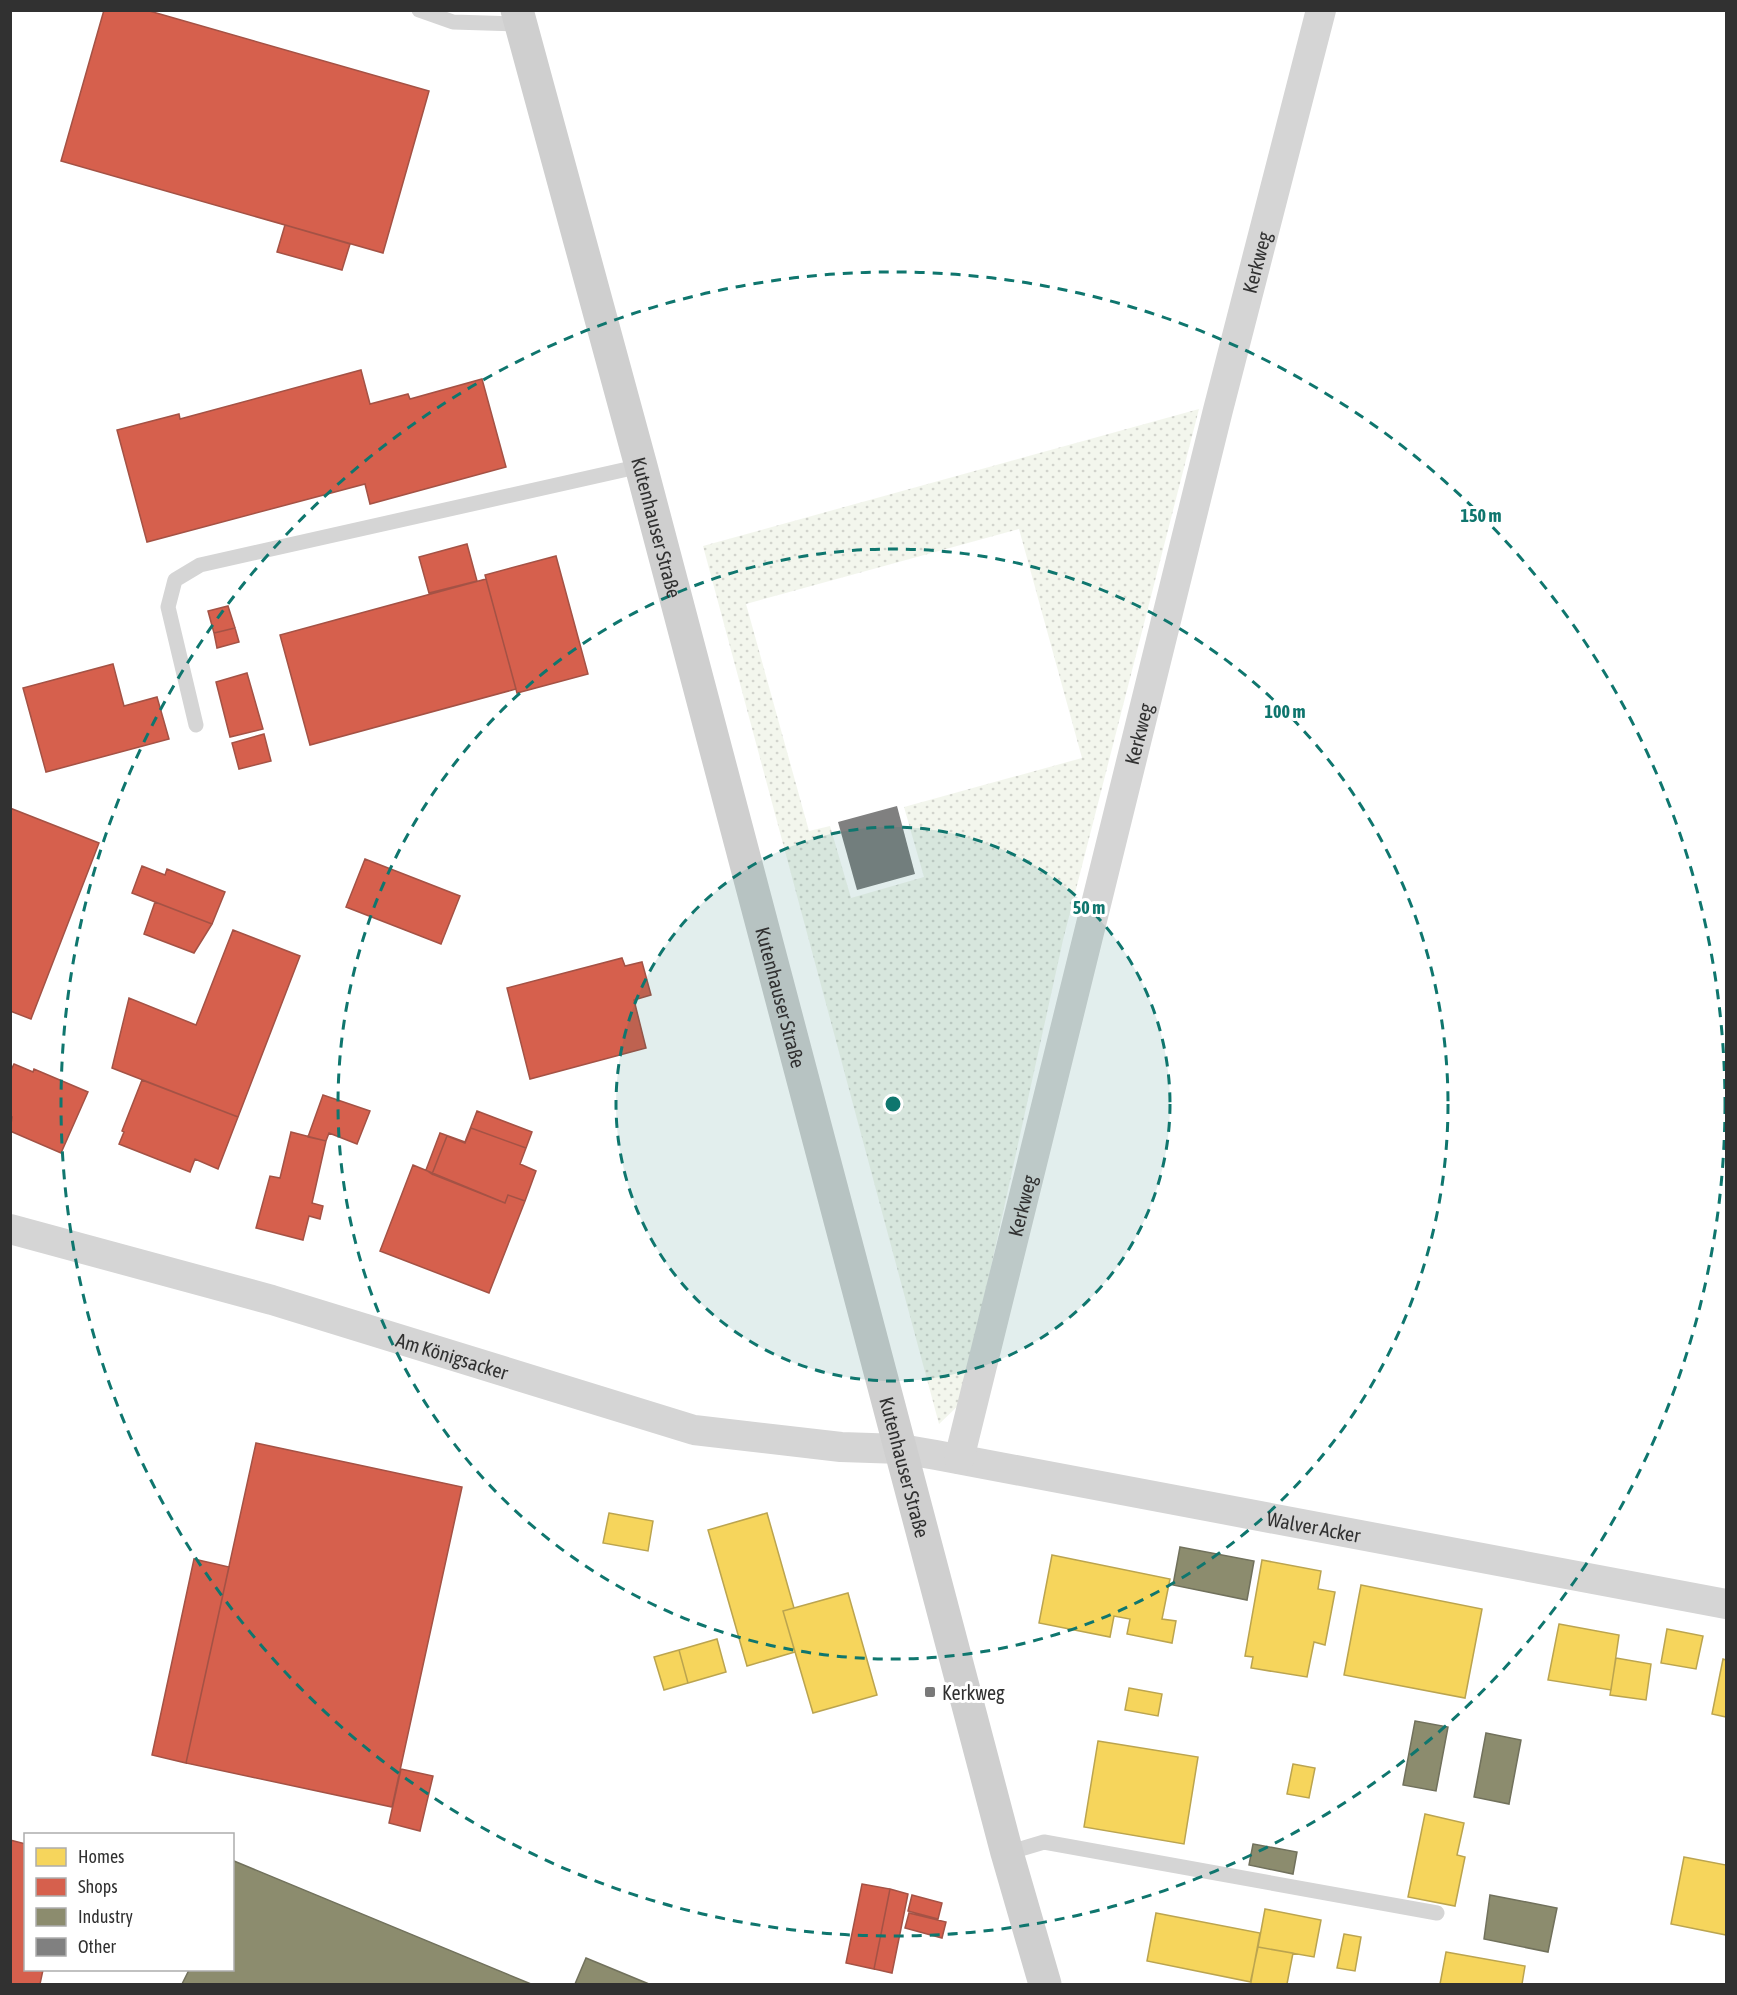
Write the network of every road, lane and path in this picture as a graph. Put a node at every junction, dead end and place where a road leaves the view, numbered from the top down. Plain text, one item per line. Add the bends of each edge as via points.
1 (419, 10) edge
2 (1321, 10) edge
3 (518, 17) edge
4 (641, 466) junction
5 (196, 725) dead end
6 (10, 1229) edge
7 (902, 1449) junction
8 (959, 1459) junction
9 (1726, 1604) edge
10 (1007, 1853) junction
11 (1437, 1913) dead end
12 (1045, 1984) edge

1 - 3 lane via 453,22
2 - 8 street, Kerkweg
3 - 4 street, Kutenhauser Straße
4 - 5 lane via 200,565 175,580 168,607
4 - 7 street, Kutenhauser Straße
6 - 7 street, Am Königsacker via 272,1300 694,1430 841,1447
7 - 8 street, Walver Acker
7 - 10 street, Kutenhauser Straße
8 - 9 street, Walver Acker
10 - 11 lane via 1044,1842
10 - 12 street, Kutenhauser Straße

